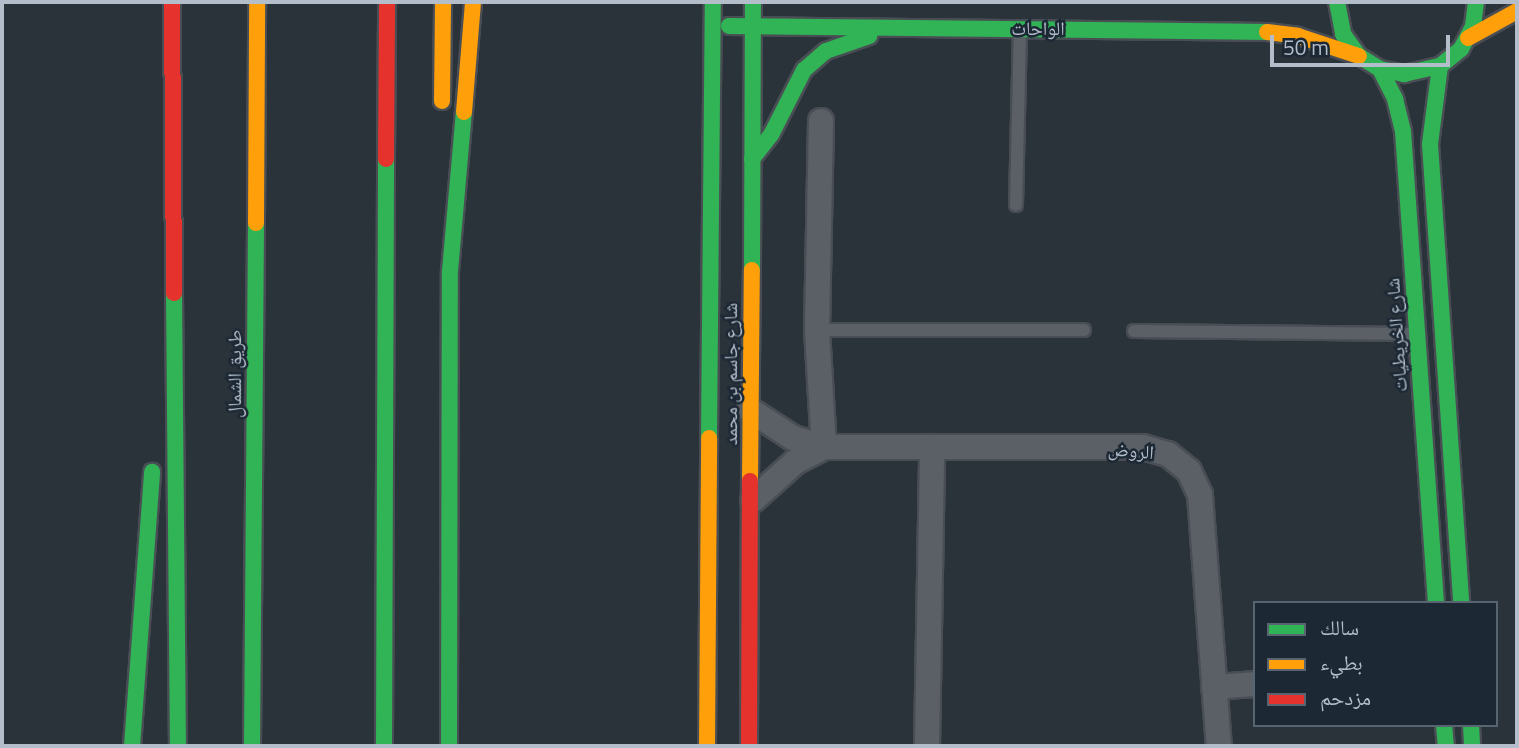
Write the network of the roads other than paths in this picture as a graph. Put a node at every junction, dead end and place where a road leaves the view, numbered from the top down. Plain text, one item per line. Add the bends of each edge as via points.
1 (172, 2) edge
2 (257, 2) edge
3 (387, 2) edge
4 (443, 2) edge
5 (473, 2) edge
6 (713, 2) edge
7 (752, 2) edge
8 (1337, 2) edge
9 (1476, 2) edge
10 (1517, 11) edge
11 (713, 26) junction
12 (752, 27) junction
13 (1020, 28) junction
14 (896, 29) junction
15 (1468, 38) junction
16 (1359, 56) junction
17 (1440, 66) junction
18 (1380, 69) junction
19 (442, 118) dead end
20 (821, 121) dead end
21 (442, 156) dead end
22 (752, 159) junction
23 (1016, 205) dead end
24 (450, 271) junction
25 (817, 330) junction
26 (1084, 330) dead end
27 (1134, 331) dead end
28 (1417, 334) junction
29 (171, 338) junction
30 (750, 410) junction
31 (158, 432) dead end
32 (824, 447) junction
33 (932, 447) junction
34 (154, 459) dead end
35 (752, 500) junction
36 (1436, 601) edge
37 (1461, 601) edge
38 (1253, 684) edge
39 (1214, 687) junction
40 (1444, 727) edge
41 (1471, 727) edge
42 (132, 746) edge
43 (178, 746) edge
44 (252, 746) edge
45 (384, 746) edge
46 (449, 746) edge
47 (707, 746) edge
48 (750, 746) edge
49 (927, 746) edge
50 (1219, 746) edge
51 (1446, 746) edge
52 (1472, 746) edge

1 - 29 main road
2 - 44 main road, طريق الشمال
3 - 45 main road
4 - 19 main road
5 - 24 main road
6 - 11 main road, شارع جاسم بن محمد
7 - 12 main road, شارع جاسم بن محمد
8 - 16 main road via 1343,34
9 - 15 main road
10 - 15 main road
11 - 12 main road, الواحات
11 - 47 main road, شارع جاسم بن محمد
12 - 14 main road, الواحات
12 - 22 main road, شارع جاسم بن محمد
13 - 14 main road, الواحات
13 - 16 main road, الواحات via 1272,31
13 - 23 lane
14 - 22 main road via 839,45 814,60 795,80 771,135
15 - 17 main road
16 - 18 main road
17 - 18 main road via 1417,74
17 - 37 main road via 1430,144
18 - 28 main road, شارع الخريطيات via 1395,99 1403,131
20 - 25 street
21 - 24 main road
22 - 30 main road, شارع جاسم بن محمد
24 - 46 main road
25 - 26 lane
25 - 32 street
27 - 28 lane
28 - 36 main road, شارع الخريطيات
29 - 31 main road
29 - 43 main road
30 - 32 street, الروض via 785,434
30 - 35 main road, شارع جاسم بن محمد
32 - 33 street, الروض
32 - 35 street, الروض via 795,462
33 - 39 street, الروض via 1143,447 1180,462 1200,495
33 - 49 street
34 - 42 main road
35 - 48 main road, شارع جاسم بن محمد
38 - 39 street
39 - 50 street, الروض
40 - 51 main road
41 - 52 main road

